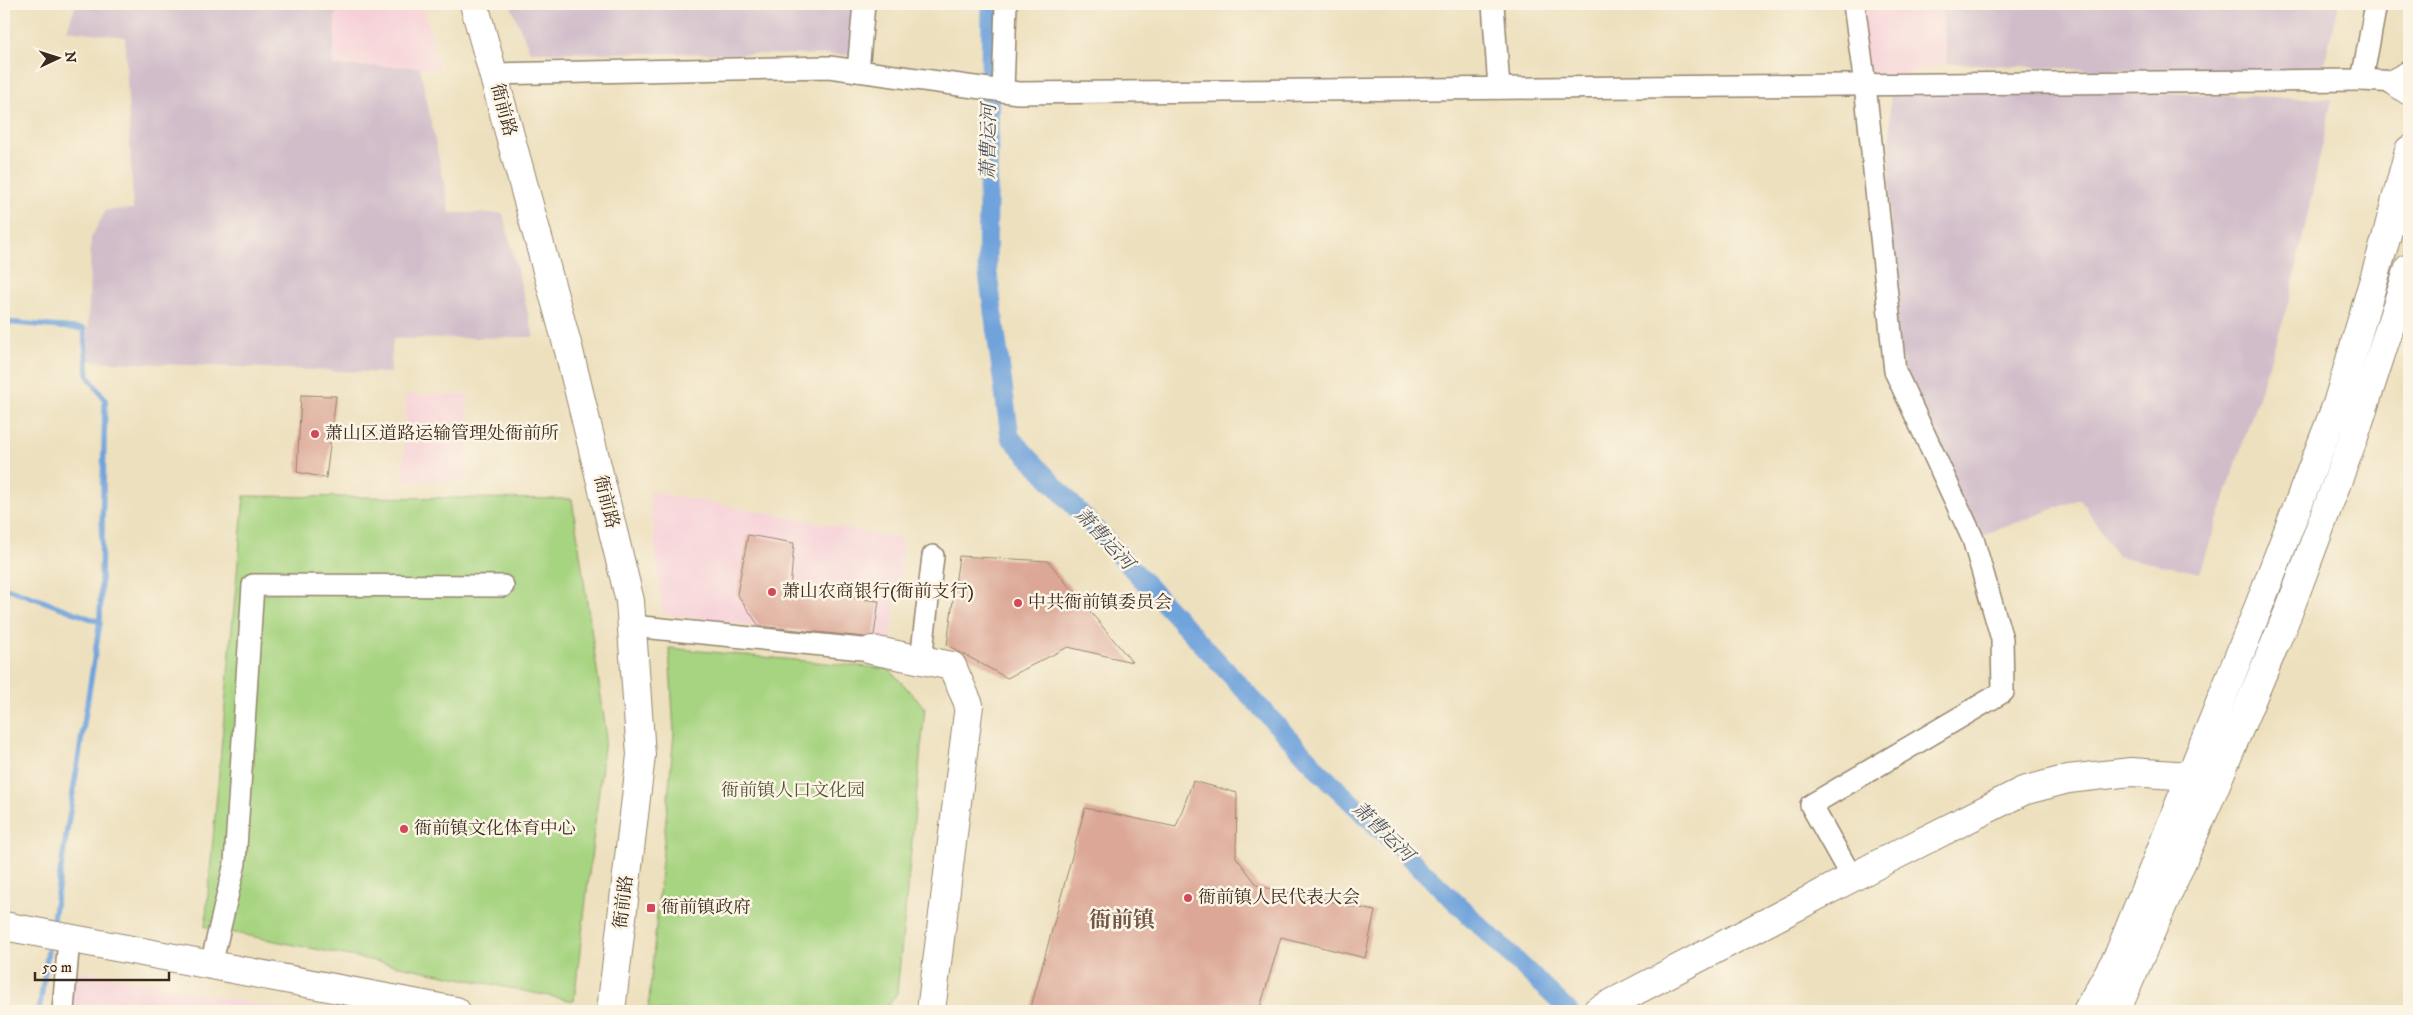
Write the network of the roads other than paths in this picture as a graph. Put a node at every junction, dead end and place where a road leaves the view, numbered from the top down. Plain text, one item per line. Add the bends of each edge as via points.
1 (474, 4) edge
2 (864, 4) edge
3 (1006, 4) edge
4 (1493, 4) edge
5 (1854, 4) edge
6 (2376, 4) edge
7 (858, 71) junction
8 (494, 74) junction
9 (2362, 80) junction
10 (2405, 82) edge
11 (1865, 85) junction
12 (1499, 88) junction
13 (1011, 92) junction
14 (2409, 150) edge
15 (2409, 268) edge
16 (933, 556) dead end
17 (503, 586) dead end
18 (632, 626) junction
19 (872, 650) joint
20 (921, 660) junction
21 (2190, 776) junction
22 (2213, 791) junction
23 (1852, 878) junction
24 (4, 926) edge
25 (69, 938) junction
26 (211, 965) junction
27 (1606, 1006) edge
28 (63, 1011) edge
29 (456, 1011) edge
30 (611, 1011) edge
31 (931, 1011) edge
32 (2088, 1011) edge
33 (2116, 1011) edge

1 - 8 main road, 衙前路
2 - 7 street
3 - 13 street
4 - 12 street
5 - 11 street
6 - 9 street
7 - 8 street via 829,66
7 - 13 street
8 - 18 main road, 衙前路 via 569,351 630,601
9 - 10 street
9 - 11 street
11 - 12 street
11 - 23 street via 1896,371 1973,539 2002,639 2004,692 1811,805
12 - 13 street
14 - 21 main road via 2386,242 2337,404
15 - 22 main road via 2354,437 2288,613
16 - 20 street
17 - 26 street via 253,585 235,863
18 - 19 street
18 - 30 main road, 衙前路 via 641,755
19 - 20 main road
20 - 31 main road via 952,666 969,705
21 - 22 main road
21 - 23 main road via 2131,772 2068,779 2023,791
21 - 32 main road via 2119,954
22 - 33 main road
23 - 27 main road
24 - 25 main road
25 - 26 main road
25 - 28 street
26 - 29 main road

